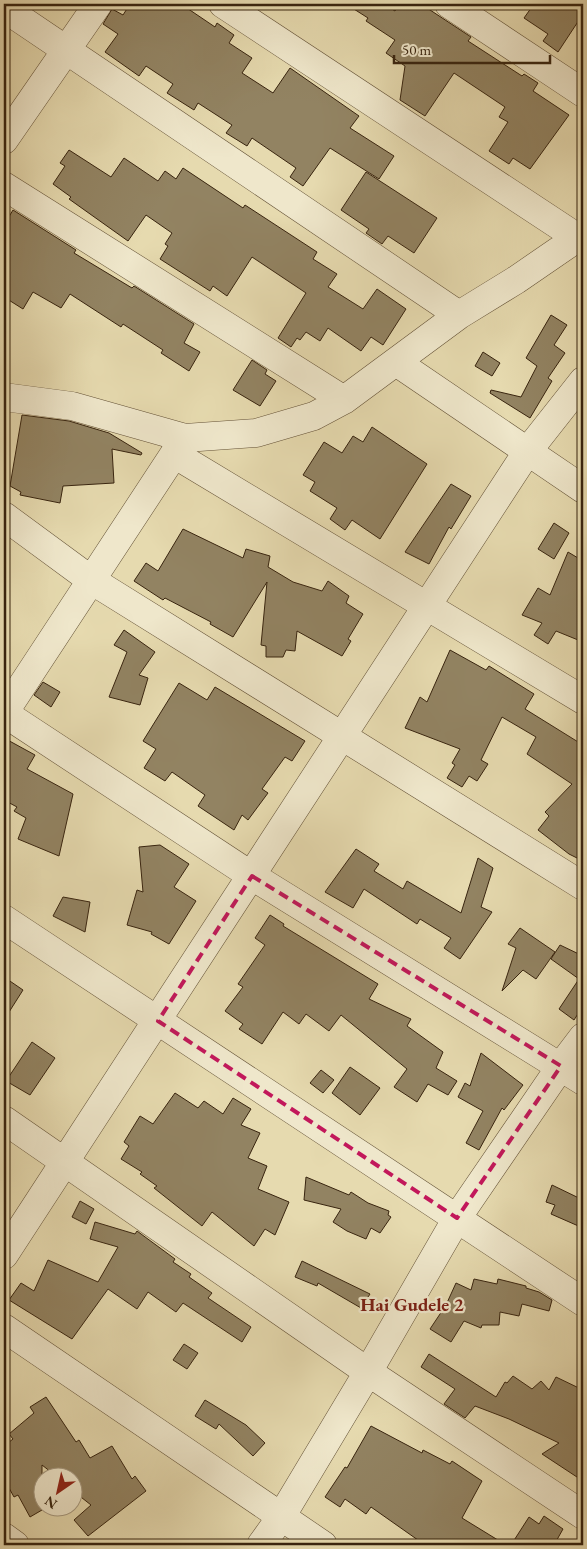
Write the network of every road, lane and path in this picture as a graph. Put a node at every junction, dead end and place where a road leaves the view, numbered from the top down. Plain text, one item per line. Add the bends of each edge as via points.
1 (98, 4) edge
2 (223, 4) edge
3 (448, 4) edge
4 (4, 8) edge
5 (66, 50) junction
6 (583, 93) edge
7 (4, 140) edge
8 (4, 186) edge
9 (581, 236) edge
10 (460, 315) junction
11 (396, 362) junction
12 (583, 380) edge
13 (4, 397) edge
14 (344, 400) junction
15 (179, 446) junction
16 (527, 452) junction
17 (583, 489) edge
18 (4, 516) edge
19 (91, 580) junction
20 (427, 606) junction
21 (583, 700) edge
22 (4, 713) edge
23 (343, 735) junction
24 (252, 876) junction
25 (583, 886) edge
26 (4, 919) edge
27 (158, 1021) junction
28 (583, 1037) edge
29 (561, 1066) junction
30 (583, 1081) edge
31 (4, 1120) edge
32 (65, 1163) junction
33 (457, 1218) junction
34 (4, 1255) edge
35 (583, 1302) edge
36 (4, 1328) edge
37 (368, 1372) junction
38 (583, 1515) edge
39 (281, 1517) junction
40 (4, 1537) edge
41 (15, 1545) edge
42 (261, 1545) edge
43 (322, 1545) edge

1 - 5 street
2 - 9 street
3 - 6 street
4 - 5 street
5 - 7 street
5 - 10 street
8 - 14 street
9 - 10 street
10 - 11 street
11 - 14 street
11 - 16 street
12 - 16 street
13 - 15 street via 72,406
14 - 15 street via 314,416 256,433
15 - 19 street
15 - 20 street
16 - 17 street
16 - 20 street
18 - 19 street
19 - 22 street
19 - 23 street
20 - 21 street
20 - 23 street
22 - 24 street
23 - 24 street
23 - 25 street
24 - 27 street
24 - 29 street
26 - 27 street
27 - 32 street
27 - 33 street
28 - 29 street
29 - 30 street
29 - 33 street
31 - 32 street
32 - 34 street
32 - 37 street
33 - 35 street
33 - 37 street
36 - 39 street
37 - 38 street
37 - 39 street
39 - 42 street
39 - 43 street
40 - 41 street

